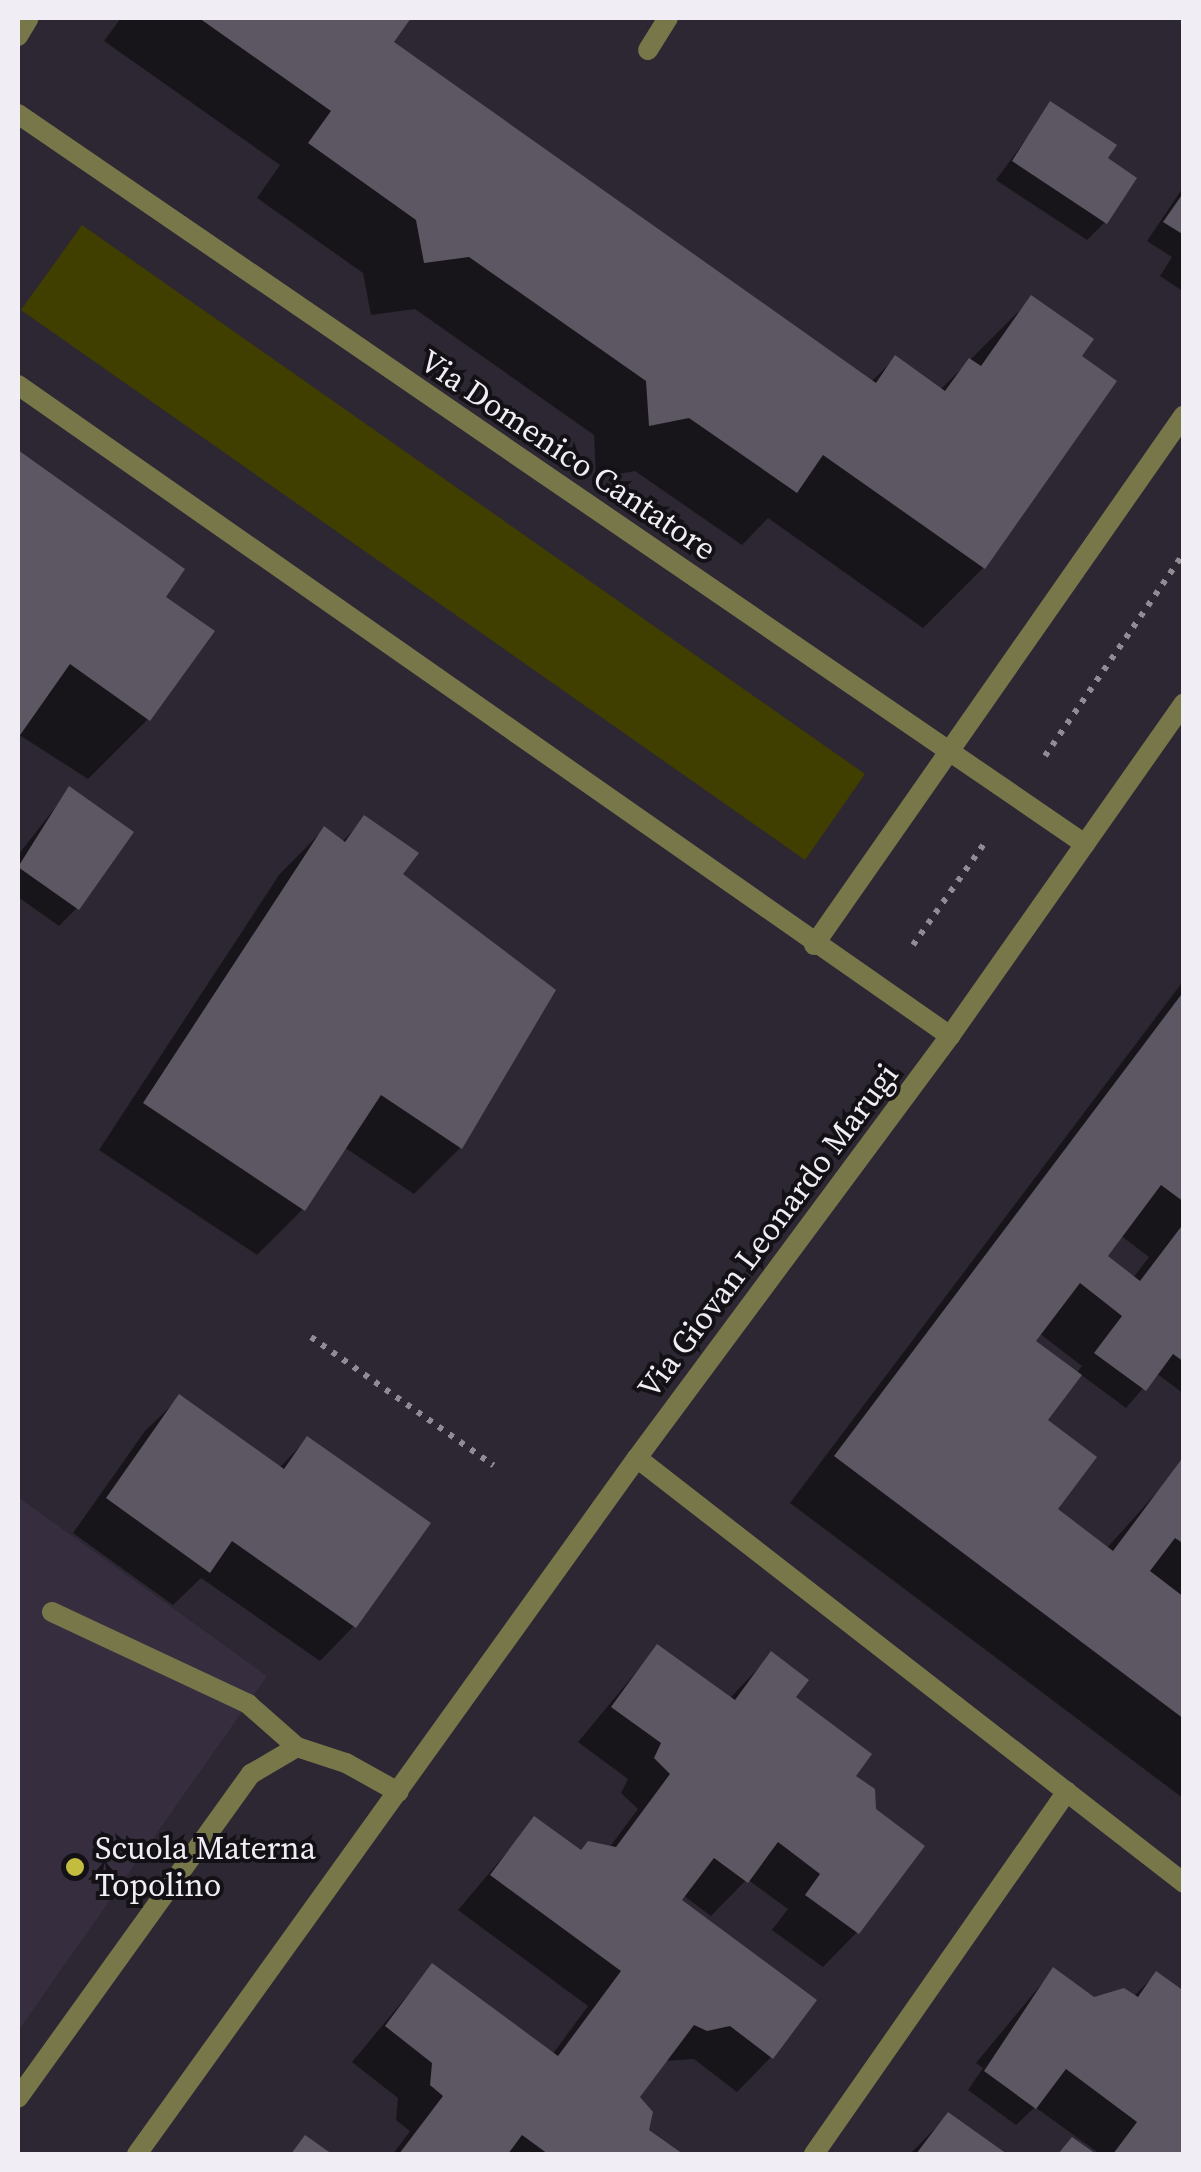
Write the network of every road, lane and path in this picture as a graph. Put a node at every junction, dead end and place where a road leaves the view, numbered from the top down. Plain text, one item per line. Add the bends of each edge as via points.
1 (29, 18) edge
2 (668, 18) edge
3 (18, 36) edge
4 (648, 50) dead end
5 (18, 114) edge
6 (18, 385) edge
7 (1184, 415) edge
8 (1184, 553) edge
9 (1184, 703) edge
10 (947, 751) junction
11 (1038, 765) dead end
12 (997, 826) dead end
13 (1085, 844) junction
14 (814, 946) junction
15 (904, 958) dead end
16 (950, 1036) junction
17 (311, 1337) dead end
18 (637, 1458) junction
19 (493, 1465) dead end
20 (52, 1612) dead end
21 (297, 1747) junction
22 (398, 1792) junction
23 (1066, 1792) junction
24 (1184, 1884) edge
25 (18, 2098) edge
26 (137, 2154) edge
27 (814, 2154) edge

1 - 3 street
2 - 4 street
5 - 10 street, Via Domenico Cantatore
6 - 14 street
7 - 10 street
8 - 11 path
9 - 13 street, Via Giovan Leonardo Marugi
10 - 13 street, Via Domenico Cantatore
10 - 14 street
12 - 15 path
13 - 16 street, Via Giovan Leonardo Marugi
14 - 16 street
16 - 18 street, Via Giovan Leonardo Marugi
17 - 19 path
18 - 22 street, Via Giovan Leonardo Marugi
18 - 23 street
20 - 21 street via 248,1704
21 - 22 street via 346,1763
21 - 25 street via 251,1774
22 - 26 street, Via Giovan Leonardo Marugi
23 - 24 street
23 - 27 street

